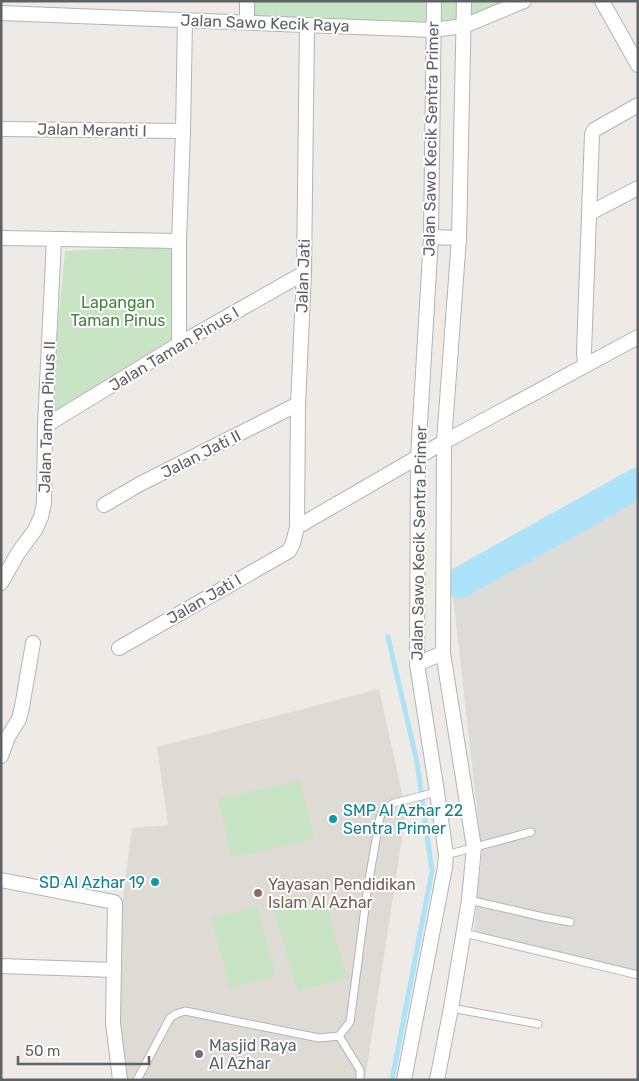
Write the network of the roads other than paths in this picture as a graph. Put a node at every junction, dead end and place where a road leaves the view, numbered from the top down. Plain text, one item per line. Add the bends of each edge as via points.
1 (247, 1) edge
2 (434, 1) edge
3 (464, 1) edge
4 (524, 1) edge
5 (602, 1) edge
6 (1, 13) edge
7 (185, 20) junction
8 (247, 22) junction
9 (307, 24) junction
10 (464, 26) junction
11 (433, 30) junction
12 (638, 65) edge
13 (638, 105) edge
14 (1, 129) edge
15 (183, 131) junction
16 (638, 188) edge
17 (590, 213) junction
18 (431, 237) junction
19 (1, 238) edge
20 (459, 238) junction
21 (54, 239) junction
22 (179, 241) junction
23 (304, 273) junction
24 (638, 337) edge
25 (179, 344) junction
26 (585, 365) junction
27 (298, 404) junction
28 (45, 426) junction
29 (444, 442) junction
30 (418, 457) junction
31 (104, 504) dead end
32 (297, 528) junction
33 (288, 551) joint
34 (1, 583) edge
35 (33, 643) dead end
36 (119, 648) dead end
37 (443, 654) junction
38 (417, 664) junction
39 (1, 756) edge
40 (435, 792) junction
41 (531, 832) dead end
42 (474, 847) junction
43 (446, 855) junction
44 (1, 880) edge
45 (470, 900) junction
46 (570, 922) dead end
47 (464, 933) junction
48 (1, 966) edge
49 (114, 970) junction
50 (638, 975) edge
51 (451, 1008) junction
52 (538, 1024) dead end
53 (339, 1036) junction
54 (120, 1080) edge
55 (137, 1080) edge
56 (360, 1080) edge
57 (404, 1080) edge
58 (437, 1080) edge

1 - 8 street
2 - 11 street, Jalan Sawo Kecik Sentra Primer
3 - 10 street, Jalan Sawo Kecik Sentra Primer
4 - 10 street, Jalan Sawo Kecik Raya
5 - 12 street
6 - 7 street, Jalan Sawo Kecik Raya
7 - 8 street, Jalan Sawo Kecik Raya
7 - 15 street
8 - 9 street, Jalan Sawo Kecik Raya
9 - 11 street, Jalan Sawo Kecik Raya
9 - 23 street, Jalan Jati
10 - 11 street, Jalan Sawo Kecik Raya
10 - 20 street, Jalan Sawo Kecik Sentra Primer
11 - 18 street, Jalan Sawo Kecik Sentra Primer
13 - 17 street via 592,134
14 - 15 street, Jalan Meranti I
15 - 22 street
16 - 17 street
17 - 26 street
18 - 20 street
18 - 30 street, Jalan Sawo Kecik Sentra Primer
19 - 21 street
20 - 29 street, Jalan Sawo Kecik Sentra Primer
21 - 22 street
21 - 28 street, Jalan Taman Pinus II
22 - 25 street
23 - 25 street, Jalan Taman Pinus I
23 - 27 street, Jalan Jati
24 - 26 street
25 - 28 street, Jalan Taman Pinus I
26 - 29 street
27 - 31 street, Jalan Jati II
27 - 32 street, Jalan Jati
28 - 34 street, Jalan Taman Pinus II via 41,517
29 - 30 street
29 - 37 street, Jalan Sawo Kecik Sentra Primer
30 - 32 street
30 - 38 street, Jalan Sawo Kecik Sentra Primer
32 - 33 street, Jalan Jati via 294,543
33 - 36 street, Jalan Jati I
35 - 39 street via 19,719
37 - 38 street
37 - 42 street, Jalan Sawo Kecik Sentra Primer
38 - 40 street, Jalan Sawo Kecik Sentra Primer
40 - 43 street, Jalan Sawo Kecik Sentra Primer
40 - 53 lane via 394,803 384,809 380,817 350,1022
41 - 42 lane
42 - 43 lane
42 - 45 street, Jalan Sawo Kecik Sentra Primer
43 - 57 street, Jalan Sawo Kecik Sentra Primer
44 - 49 street via 114,902
45 - 46 lane
45 - 47 street, Jalan Sawo Kecik Sentra Primer
47 - 50 lane
47 - 51 street, Jalan Sawo Kecik Sentra Primer
48 - 49 street
49 - 54 street via 113,1023
51 - 52 lane
51 - 58 street, Jalan Sawo Kecik Sentra Primer
53 - 55 lane via 319,1038 185,1011 170,1018
53 - 56 lane via 360,1070

